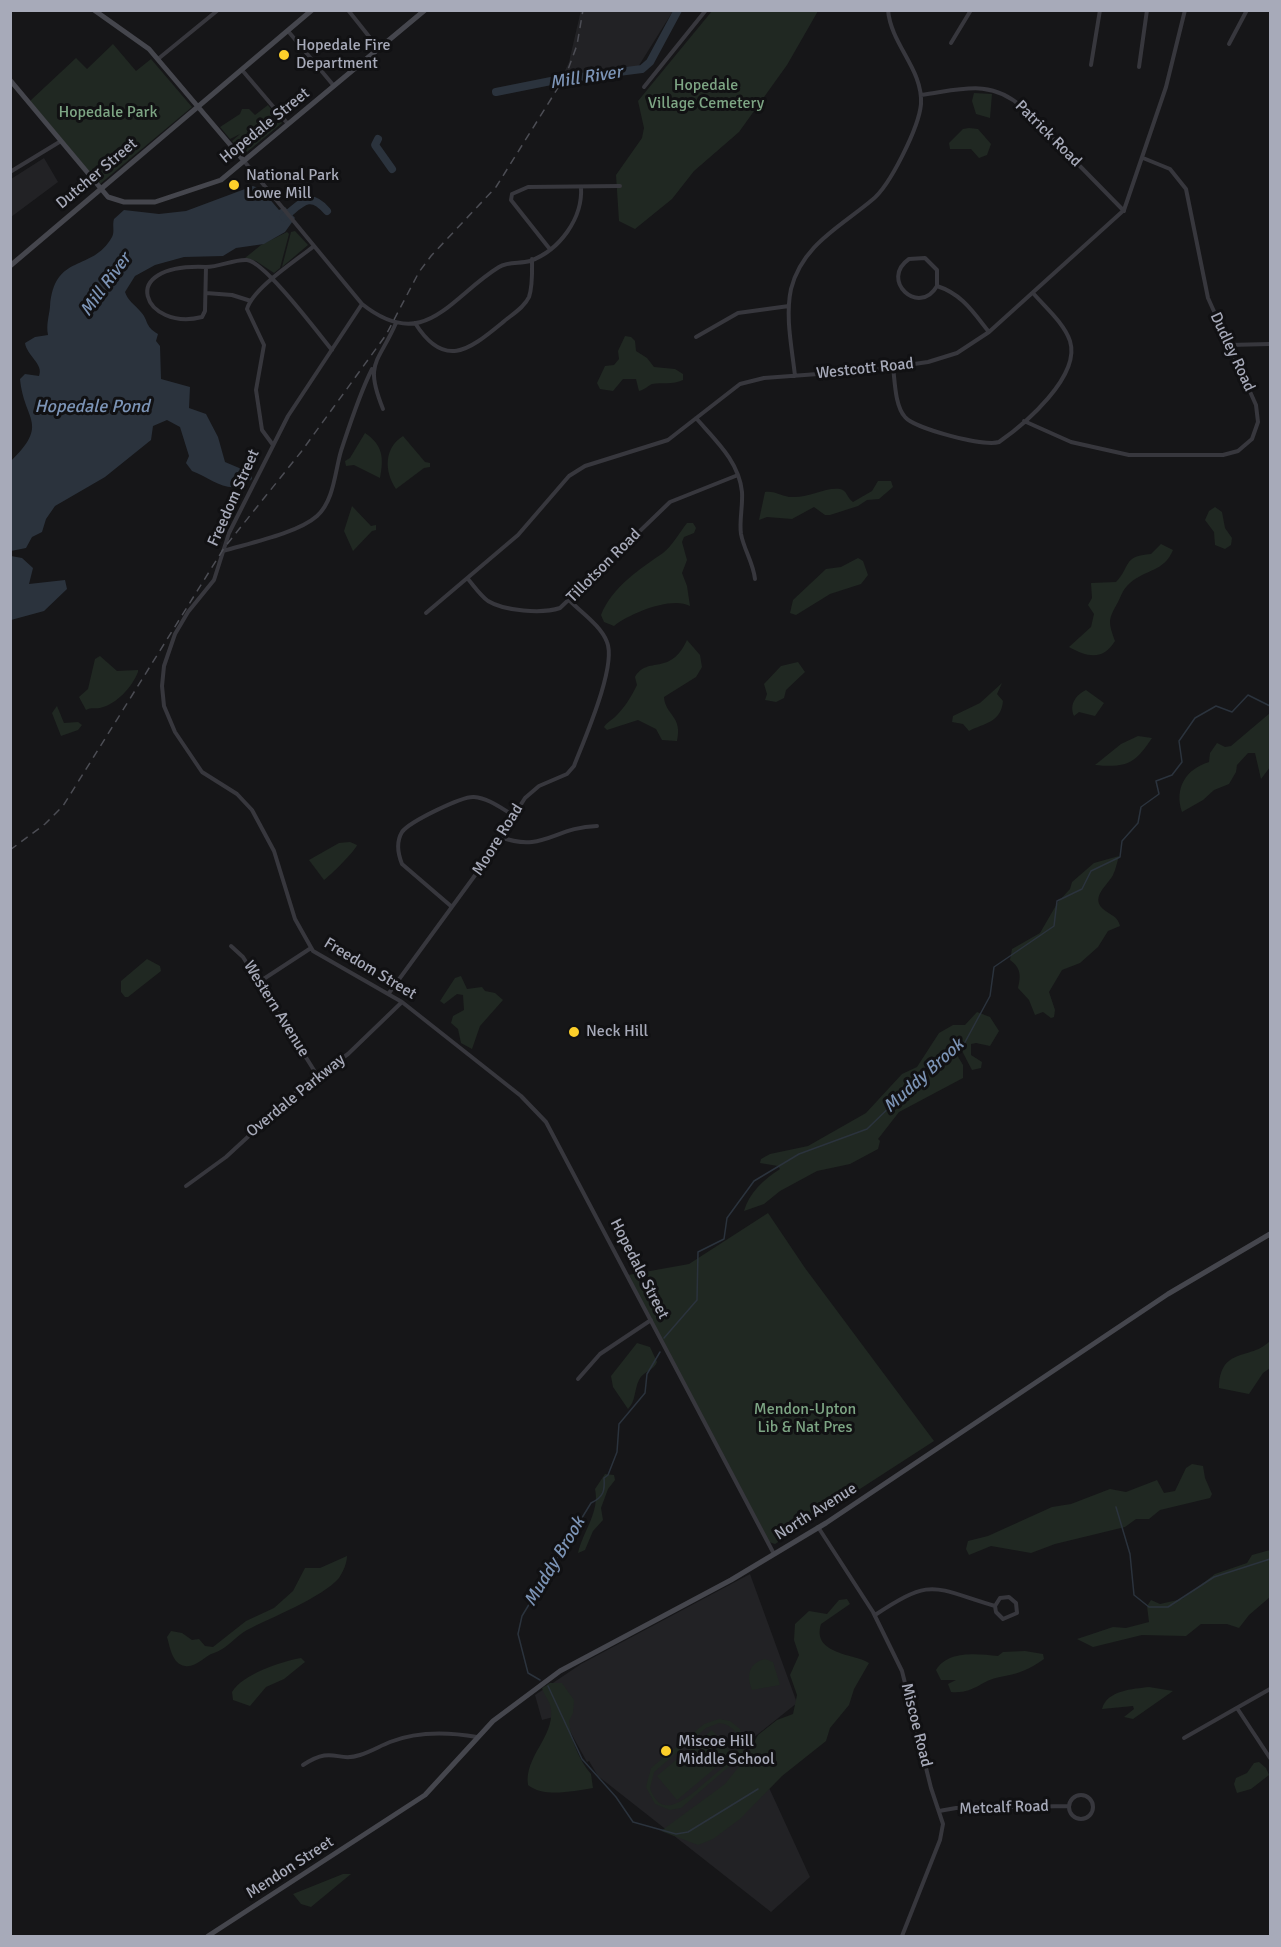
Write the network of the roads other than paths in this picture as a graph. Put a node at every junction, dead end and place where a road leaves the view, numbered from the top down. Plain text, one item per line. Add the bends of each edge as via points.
1 (94, 10) edge
2 (218, 10) edge
3 (312, 10) edge
4 (348, 10) edge
5 (425, 10) edge
6 (706, 10) edge
7 (888, 10) edge
8 (971, 10) edge
9 (1100, 10) edge
10 (1147, 10) edge
11 (1185, 10) edge
12 (1246, 10) edge
13 (288, 31) junction
14 (951, 43) dead end
15 (1229, 44) dead end
16 (379, 49) junction
17 (158, 59) junction
18 (1091, 65) dead end
19 (1139, 67) dead end
20 (242, 70) junction
21 (10, 80) edge
22 (335, 87) junction
23 (644, 87) dead end
24 (921, 95) junction
25 (198, 107) junction
26 (288, 125) junction
27 (61, 141) junction
28 (1143, 158) junction
29 (244, 161) junction
30 (10, 172) edge
31 (620, 186) dead end
32 (581, 187) junction
33 (100, 188) junction
34 (1124, 211) junction
35 (314, 246) junction
36 (549, 248) junction
37 (532, 260) junction
38 (10, 266) edge
39 (206, 267) junction
40 (273, 280) junction
41 (937, 286) junction
42 (206, 293) junction
43 (1033, 293) junction
44 (251, 301) junction
45 (362, 304) junction
46 (789, 306) junction
47 (396, 323) junction
48 (415, 323) junction
49 (988, 332) junction
50 (696, 336) dead end
51 (1270, 344) edge
52 (1228, 345) junction
53 (332, 350) junction
54 (893, 367) junction
55 (372, 369) junction
56 (795, 376) junction
57 (383, 409) dead end
58 (696, 418) junction
59 (1024, 420) junction
60 (273, 445) junction
61 (738, 475) junction
62 (223, 551) junction
63 (468, 579) junction
64 (755, 579) dead end
65 (570, 601) junction
66 (426, 613) dead end
67 (513, 815) junction
68 (597, 826) dead end
69 (500, 837) junction
70 (452, 907) junction
71 (231, 946) dead end
72 (311, 948) junction
73 (259, 982) junction
74 (389, 993) junction
75 (402, 1002) junction
76 (438, 1030) joint
77 (318, 1075) junction
78 (186, 1186) dead end
79 (1270, 1234) edge
80 (651, 1320) junction
81 (578, 1379) dead end
82 (818, 1527) junction
83 (774, 1554) junction
84 (994, 1606) junction
85 (874, 1615) junction
86 (1270, 1689) edge
87 (1237, 1708) junction
88 (477, 1737) junction
89 (1184, 1738) dead end
90 (1270, 1758) edge
91 (303, 1765) dead end
92 (1069, 1806) junction
93 (939, 1811) junction
94 (385, 1822) joint
95 (208, 1936) edge
96 (902, 1936) edge

1 - 17 main road
2 - 17 street
3 - 13 main road, Dutcher Street
4 - 16 street
5 - 16 main road, Hopedale Street
6 - 23 street
7 - 24 street
8 - 14 street
9 - 18 street
10 - 19 street
11 - 28 street, Westcott Road
12 - 15 street
13 - 20 main road, Dutcher Street
13 - 22 street
16 - 22 main road, Hopedale Street
17 - 25 main road
20 - 25 main road, Dutcher Street
20 - 26 street
21 - 27 main road
22 - 26 main road, Hopedale Street
24 - 34 street, Patrick Road via 985,88 1004,93
24 - 46 street via 914,132 882,189 815,244 798,272
25 - 29 main road
25 - 33 main road, Dutcher Street
26 - 29 main road, Hopedale Street
27 - 30 street
27 - 33 main road
28 - 34 street, Westcott Road
28 - 52 street, Dudley Road via 1170,169 1186,189 1208,298
29 - 33 main road, Hopedale Street via 213,183 162,201 116,201
29 - 35 street
31 - 32 street
32 - 36 street via 578,216
32 - 36 street via 528,187 511,195 516,209
33 - 38 main road, Dutcher Street
34 - 43 street, Westcott Road
35 - 40 street
35 - 45 street
36 - 37 street
37 - 48 street via 501,266 460,301
37 - 48 street via 530,291 525,303 468,348 453,350 432,345
39 - 40 street via 246,260
39 - 42 street
39 - 42 street via 167,271 150,280 147,288 159,311 185,320 204,316
40 - 44 street
40 - 53 street
41 - 41 street via 928,296 909,297 899,287 900,268 913,258 925,258 937,270
41 - 49 street via 962,298
42 - 44 street
43 - 49 street, Westcott Road
43 - 59 street via 1067,334 1071,353 1058,387
44 - 60 street via 248,313 264,345 256,390 262,430
45 - 47 street via 378,317
45 - 53 street, Freedom Street
46 - 50 street via 738,313
46 - 56 street
47 - 48 street
47 - 55 street
49 - 54 street, Westcott Road via 944,357
51 - 52 street
52 - 59 street, Dudley Road via 1258,417 1252,439 1233,453 1129,455 1071,442
53 - 60 street, Freedom Street
54 - 56 street, Westcott Road
54 - 59 street via 902,413 909,422 921,427 994,443
55 - 57 street
55 - 62 street via 341,453 334,485 319,515 287,533
56 - 58 street, Westcott Road via 740,384
58 - 61 street via 726,451
58 - 63 street, Westcott Road via 668,440 585,466 569,476 530,522
60 - 62 street, Freedom Street
61 - 64 street via 742,490 742,536
61 - 65 street, Tillotson Road via 670,502
62 - 72 street, Freedom Street via 213,580 183,619 170,646 162,686 164,706 175,732 202,772 237,794 252,810 274,851 295,919
63 - 65 street, Tillotson Road via 483,597 498,605 548,610
63 - 66 street, Westcott Road
65 - 67 street, Moore Road via 606,639 609,667 574,766 567,774 533,789
67 - 69 street, Moore Road
67 - 70 street via 471,797 404,830 398,843 402,864
68 - 69 street via 575,827 529,844
69 - 70 street, Moore Road
70 - 74 street, Moore Road
71 - 73 street, Western Avenue
72 - 73 street
72 - 74 street, Freedom Street via 318,956
73 - 77 street, Western Avenue
74 - 75 street, Freedom Street
75 - 76 street, Freedom Street
75 - 77 street, Overdale Parkway via 357,1046
76 - 80 street, Hopedale Street via 521,1096 546,1122
77 - 78 street, Overdale Parkway via 226,1157
79 - 82 main road, North Avenue via 1169,1294
80 - 81 street via 600,1354
80 - 83 street, Hopedale Street
82 - 83 main road, North Avenue
82 - 85 street, Miscoe Road
83 - 88 main road, North Avenue via 675,1611 574,1662 504,1711
84 - 84 street via 1003,1619 1017,1613 1016,1603 1009,1597 1000,1598
84 - 85 street via 929,1587 908,1593
85 - 93 street, Miscoe Road via 907,1683
86 - 87 street
87 - 89 street
87 - 90 street
88 - 91 street via 413,1736 361,1755 326,1754
88 - 94 main road, North Avenue via 432,1789
92 - 92 street, Metcalf Road via 1074,1797 1082,1795 1091,1801 1092,1808 1088,1816 1081,1818 1071,1813
92 - 93 street, Metcalf Road
93 - 96 street, Miscoe Road via 944,1827
94 - 95 main road, Mendon Street

